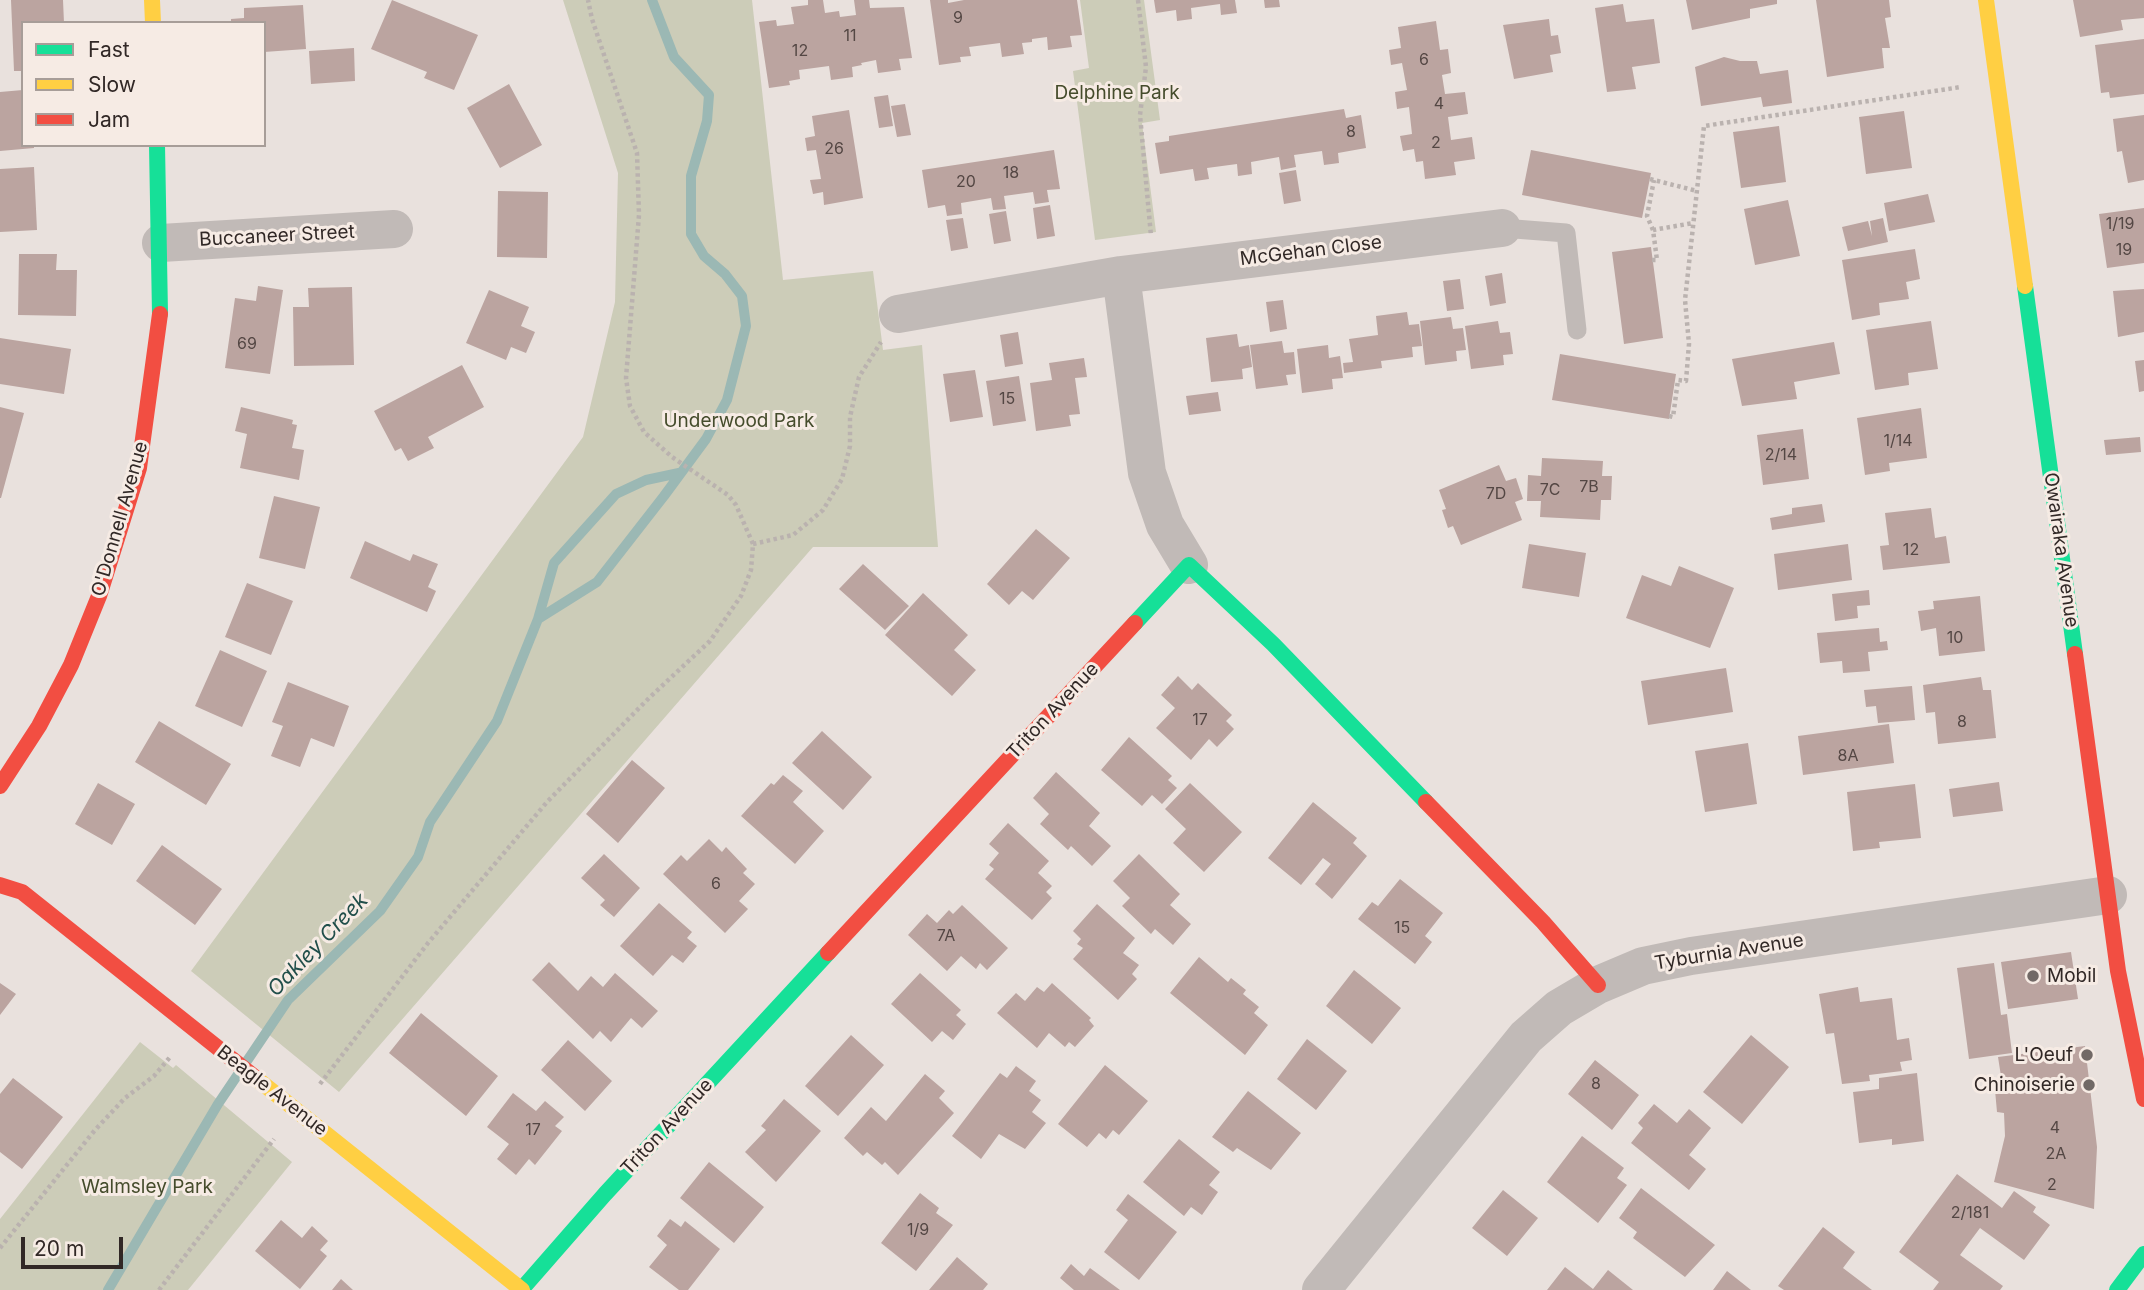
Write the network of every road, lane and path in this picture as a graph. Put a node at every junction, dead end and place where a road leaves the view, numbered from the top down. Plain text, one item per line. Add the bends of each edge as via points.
1 (152, 0) edge
2 (589, 0) edge
3 (1138, 0) edge
4 (1986, 0) edge
5 (153, 21) edge
6 (1968, 86) dead end
7 (157, 147) edge
8 (1697, 191) junction
9 (1693, 223) junction
10 (1502, 228) joint
11 (394, 229) dead end
12 (1653, 230) junction
13 (161, 243) junction
14 (1152, 244) dead end
15 (1652, 260) dead end
16 (1121, 275) junction
17 (898, 314) dead end
18 (1577, 330) dead end
19 (875, 349) dead end
20 (1669, 416) dead end
21 (753, 544) junction
22 (1189, 565) junction
23 (0, 786) edge
24 (5, 879) edge
25 (2108, 895) junction
26 (1598, 985) junction
27 (172, 1055) dead end
28 (312, 1093) dead end
29 (2144, 1099) edge
30 (280, 1132) dead end
31 (0, 1248) edge
32 (2144, 1254) edge
33 (159, 1290) edge
34 (521, 1290) edge
35 (1321, 1290) edge
36 (2117, 1290) edge

1 - 5 street
2 - 21 path via 637,153 639,215 626,378 630,407 644,432 728,495
3 - 14 path via 1146,67 1140,115
4 - 25 street, Owairaka Avenue
6 - 8 path via 1704,126
7 - 13 street, O'Donnell Avenue
8 - 9 path
8 - 12 path via 1652,179 1647,216
9 - 12 path
9 - 20 path via 1685,300 1686,381 1678,380 1673,417
10 - 16 street, McGehan Close
10 - 18 lane via 1566,233
11 - 13 street, Buccaneer Street
12 - 15 path via 1657,260
13 - 23 street, O'Donnell Avenue via 159,328 150,407 121,533 71,665
16 - 17 street, McGehan Close
16 - 22 street via 1147,473 1165,525
19 - 21 path via 859,377 842,479 823,510 793,535
21 - 28 path via 751,570 741,596 710,641 547,802 428,943
22 - 26 street via 1283,654 1543,922
22 - 34 street, Triton Avenue
24 - 34 street, Beagle Avenue
25 - 26 street, Tyburnia Avenue via 1691,956 1643,966
25 - 29 street, Owairaka Avenue
26 - 35 street, Tyburnia Avenue via 1559,1008 1526,1037
27 - 31 path via 95,1130
30 - 33 path
32 - 36 street

